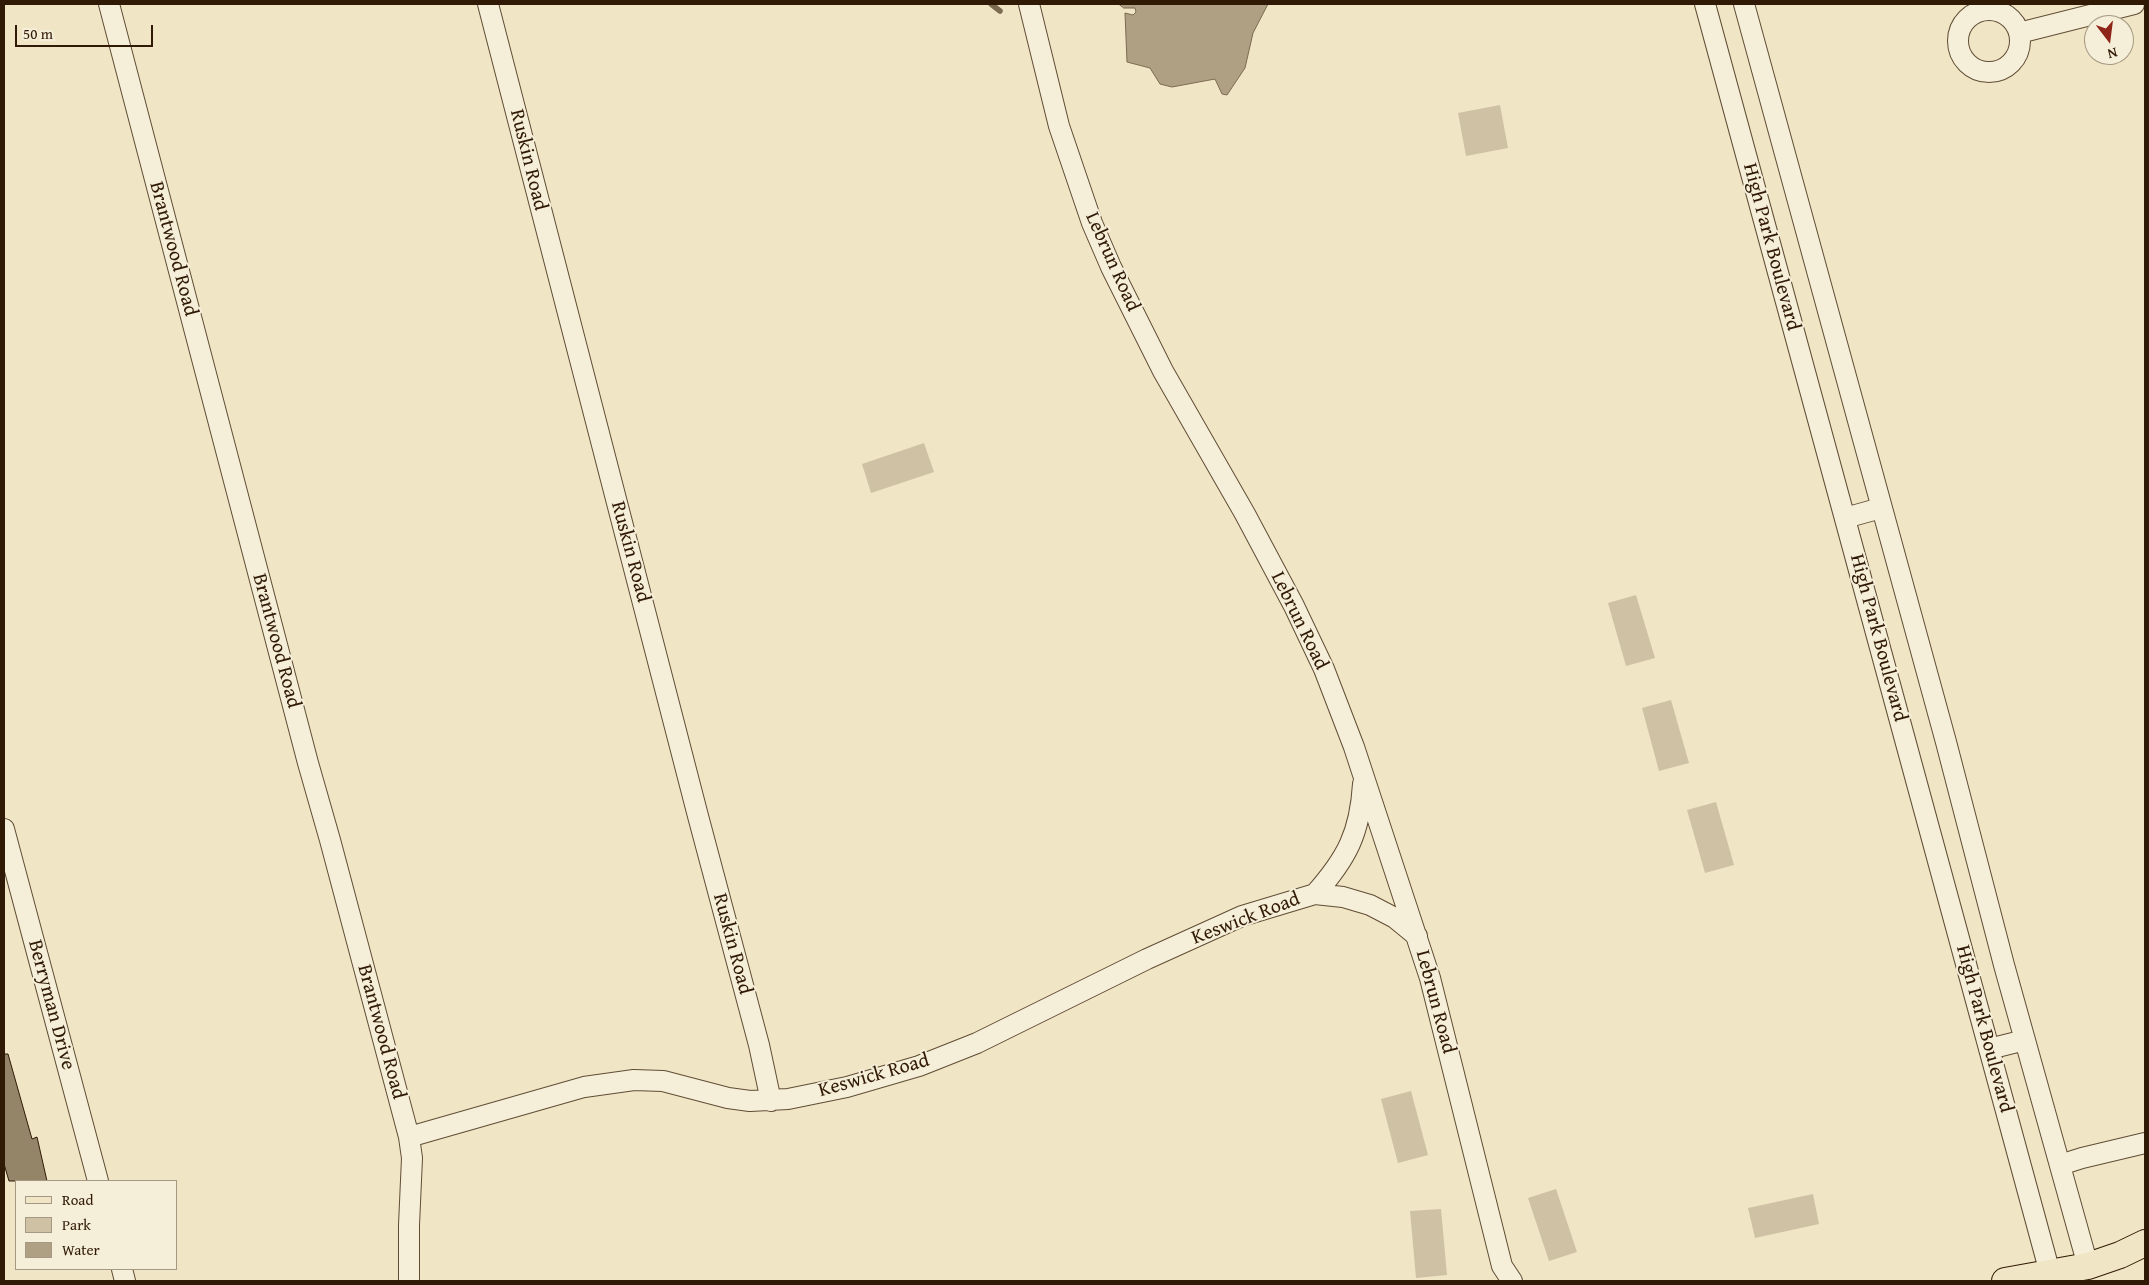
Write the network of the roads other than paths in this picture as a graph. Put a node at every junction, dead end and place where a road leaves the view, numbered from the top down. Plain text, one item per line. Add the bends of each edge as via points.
1 (109, 4) edge
2 (488, 4) edge
3 (1029, 4) edge
4 (1705, 4) edge
5 (1744, 4) edge
6 (2134, 4) edge
7 (2019, 33) dead end
8 (1881, 508) junction
9 (1845, 518) junction
10 (1364, 775) junction
11 (4, 829) edge
12 (1315, 894) junction
13 (1417, 936) junction
14 (2025, 1040) junction
15 (1989, 1049) junction
16 (772, 1101) junction
17 (409, 1137) junction
18 (2145, 1144) edge
19 (2060, 1165) junction
20 (98, 1180) edge
21 (2145, 1243) edge
22 (2088, 1266) junction
23 (2050, 1273) junction
24 (1503, 1276) edge
25 (409, 1281) edge
26 (2005, 1281) edge

1 - 17 street, Brantwood Road
2 - 16 street, Ruskin Road
3 - 10 street, Lebrun Road via 1059,126 1092,223 1111,267 1163,371 1294,606 1324,669
4 - 9 street, High Park Boulevard
5 - 8 street, High Park Boulevard
6 - 7 street
8 - 9 street
8 - 14 street, High Park Boulevard
9 - 15 street, High Park Boulevard
10 - 12 street, Keswick Road via 1362,808 1353,840 1337,869
10 - 13 street, Lebrun Road
11 - 20 street, Berryman Drive
12 - 13 street, Keswick Road via 1343,897 1370,905 1395,918
12 - 16 street, Keswick Road via 1242,916 977,1043 919,1066 847,1087
13 - 24 street, Lebrun Road via 1460,1095
14 - 15 street
14 - 19 street, High Park Boulevard
15 - 23 street, High Park Boulevard
16 - 17 street, Keswick Road via 728,1098 663,1081 634,1080 584,1087
17 - 25 street, Brantwood Road via 412,1158
18 - 19 street
19 - 22 street, High Park Boulevard
21 - 22 main road
22 - 23 main road
23 - 26 main road

